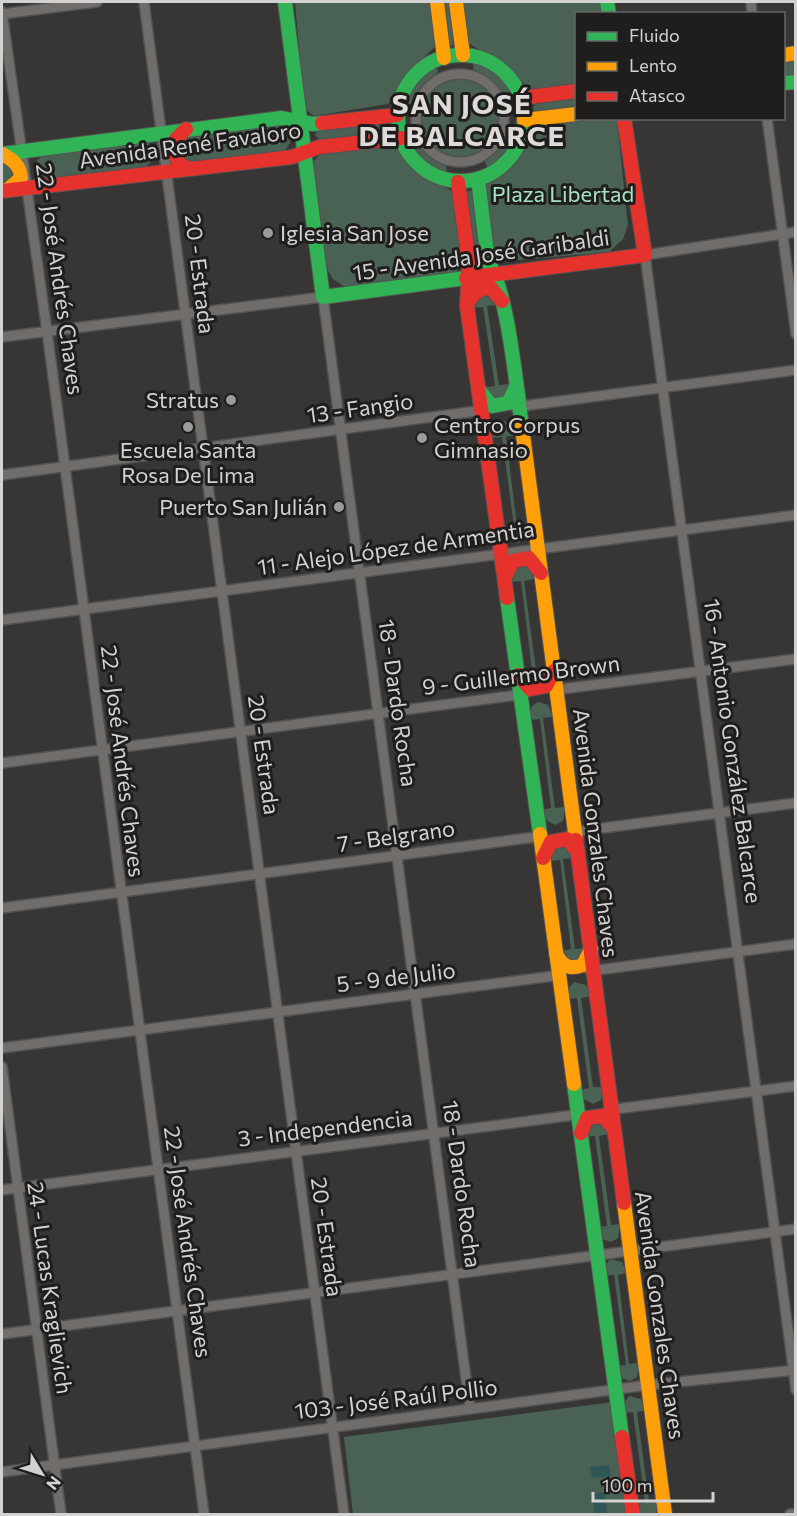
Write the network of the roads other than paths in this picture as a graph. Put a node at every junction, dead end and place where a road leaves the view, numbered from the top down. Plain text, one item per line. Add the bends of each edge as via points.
1 (97, 2) edge
2 (144, 2) edge
3 (285, 2) edge
4 (437, 2) edge
5 (456, 2) edge
6 (2, 14) edge
7 (463, 55) junction
8 (444, 58) junction
9 (465, 75) junction
10 (446, 77) junction
11 (575, 91) edge
12 (521, 98) junction
13 (501, 101) junction
14 (417, 114) junction
15 (575, 114) edge
16 (397, 115) junction
17 (280, 118) junction
18 (524, 120) junction
19 (624, 120) edge
20 (767, 120) edge
21 (504, 122) junction
22 (301, 123) junction
23 (186, 129) junction
24 (162, 132) junction
25 (420, 135) junction
26 (401, 138) junction
27 (22, 151) junction
28 (2, 154) edge
29 (304, 154) junction
30 (281, 156) junction
31 (475, 160) junction
32 (455, 162) junction
33 (188, 168) junction
34 (168, 170) junction
35 (478, 179) junction
36 (458, 182) junction
37 (28, 188) junction
38 (4, 191) edge
39 (795, 232) edge
40 (782, 234) junction
41 (645, 255) junction
42 (496, 273) junction
43 (466, 280) junction
44 (323, 297) junction
45 (502, 301) junction
46 (466, 306) junction
47 (185, 313) junction
48 (48, 331) junction
49 (795, 334) edge
50 (2, 337) edge
51 (795, 370) edge
52 (516, 387) junction
53 (663, 387) junction
54 (480, 391) junction
55 (519, 406) junction
56 (482, 411) junction
57 (341, 430) junction
58 (203, 448) junction
59 (65, 466) junction
60 (2, 475) edge
61 (795, 515) edge
62 (682, 530) junction
63 (538, 549) junction
64 (502, 554) junction
65 (360, 572) junction
66 (541, 573) junction
67 (505, 577) junction
68 (222, 591) junction
69 (84, 609) junction
70 (2, 620) edge
71 (795, 659) edge
72 (554, 671) junction
73 (700, 671) junction
74 (519, 675) junction
75 (556, 690) junction
76 (521, 695) junction
77 (378, 713) junction
78 (241, 731) junction
79 (103, 749) junction
80 (2, 763) edge
81 (795, 803) edge
82 (720, 813) junction
83 (575, 832) junction
84 (540, 837) junction
85 (578, 852) junction
86 (397, 856) junction
87 (543, 858) junction
88 (260, 874) junction
89 (120, 890) junction
90 (2, 908) edge
91 (795, 944) edge
92 (591, 949) junction
93 (739, 951) junction
94 (556, 954) junction
95 (593, 970) junction
96 (559, 975) junction
97 (415, 994) junction
98 (278, 1012) junction
99 (140, 1030) junction
100 (2, 1048) edge
101 (2, 1067) edge
102 (795, 1086) edge
103 (757, 1091) junction
104 (612, 1110) junction
105 (578, 1114) junction
106 (614, 1129) junction
107 (434, 1133) junction
108 (581, 1133) junction
109 (296, 1151) junction
110 (158, 1169) junction
111 (17, 1188) junction
112 (2, 1190) edge
113 (795, 1229) edge
114 (775, 1232) junction
115 (630, 1251) junction
116 (598, 1256) junction
117 (453, 1275) junction
118 (315, 1293) junction
119 (177, 1311) junction
120 (36, 1330) junction
121 (2, 1334) edge
122 (794, 1370) edge
123 (648, 1385) junction
124 (616, 1389) junction
125 (795, 1390) edge
126 (470, 1409) junction
127 (333, 1427) junction
128 (195, 1445) junction
129 (54, 1465) junction
130 (2, 1472) edge
131 (795, 1514) edge
132 (61, 1515) edge
133 (204, 1515) edge
134 (344, 1515) edge
135 (633, 1515) edge
136 (665, 1515) edge
137 (790, 1515) edge

1 - 6 street
2 - 24 street, 20 - Estrada
3 - 22 main road, 18 - Dardo Rocha
4 - 8 main road
5 - 7 main road
6 - 27 street, 22 - José Andrés Chaves
7 - 8 main road
7 - 9 street
7 - 12 main road via 500,68 510,77
8 - 10 street
8 - 16 main road via 416,75 402,95
9 - 10 street
9 - 13 street via 480,78
10 - 14 street via 423,95
11 - 12 main road
12 - 13 street
12 - 18 main road
13 - 21 street
14 - 16 street, Avenida René Favaloro
14 - 25 street
15 - 18 main road
16 - 22 main road, Avenida René Favaloro
16 - 26 main road
17 - 22 main road, Avenida René Favaloro
17 - 23 main road, Avenida René Favaloro
17 - 30 main road via 292,127 296,137 292,149
18 - 21 street
18 - 35 main road via 514,153 496,171
19 - 41 main road, 16 - Antonio González Balcarce
20 - 40 street
21 - 31 street via 494,146
22 - 29 main road, 18 - Dardo Rocha
23 - 24 main road, Avenida René Favaloro
23 - 33 main road via 172,148 180,165
24 - 27 main road, Avenida René Favaloro
24 - 34 street, 20 - Estrada
25 - 26 street, Avenida René Favaloro
25 - 32 street via 428,149
26 - 29 main road, Avenida René Favaloro via 319,147
26 - 36 main road via 421,168
27 - 28 main road, Avenida René Favaloro
27 - 37 street, 22 - José Andrés Chaves
28 - 38 main road via 18,162 21,171 21,178
29 - 30 main road, Avenida René Favaloro
29 - 44 main road, 18 - Dardo Rocha
30 - 33 main road, Avenida René Favaloro
31 - 32 street
31 - 35 street, Avenida Gonzales Chaves
32 - 36 street
33 - 34 main road, Avenida René Favaloro
34 - 37 main road, Avenida René Favaloro
34 - 47 street, 20 - Estrada
35 - 36 main road
35 - 42 main road, Avenida Gonzales Chaves via 488,262
36 - 43 main road via 469,263
37 - 38 main road, Avenida René Favaloro
37 - 48 street, 22 - José Andrés Chaves
39 - 40 street
40 - 41 street
40 - 49 street
41 - 42 main road, 15 - Avenida José Garibaldi
41 - 53 street, 16 - Antonio González Balcarce
42 - 43 main road, 15 - Avenida José Garibaldi
42 - 45 main road, Avenida Gonzales Chaves
43 - 44 main road, 15 - Avenida José Garibaldi
43 - 46 main road
44 - 47 street
44 - 57 street, 18 - Dardo Rocha
45 - 46 main road via 490,288 482,287 474,291
45 - 52 main road, Avenida Gonzales Chaves
46 - 54 main road
47 - 48 street
47 - 58 street, 20 - Estrada
48 - 50 street
48 - 59 street, 22 - José Andrés Chaves
51 - 53 street, 13 - Fangio
52 - 54 main road via 508,403 500,406 492,406
52 - 55 main road, Avenida Gonzales Chaves
53 - 55 street, 13 - Fangio
53 - 62 street, 16 - Antonio González Balcarce
54 - 56 main road
55 - 56 street, 13 - Fangio
55 - 63 main road, Avenida Gonzales Chaves
56 - 57 street, 13 - Fangio
56 - 64 main road
57 - 58 street, 13 - Fangio
57 - 65 street, 18 - Dardo Rocha
58 - 59 street, 13 - Fangio
58 - 68 street, 20 - Estrada
59 - 60 street, 13 - Fangio
59 - 69 street, 22 - José Andrés Chaves
61 - 62 street, 11 - Alejo López de Armentia
62 - 63 street, 11 - Alejo López de Armentia
62 - 73 street, 16 - Antonio González Balcarce
63 - 64 street, 11 - Alejo López de Armentia
63 - 66 main road, Avenida Gonzales Chaves
64 - 65 street, 11 - Alejo López de Armentia
64 - 67 main road
65 - 68 street, 11 - Alejo López de Armentia
65 - 77 street, 18 - Dardo Rocha
66 - 67 main road via 529,558 521,558 513,561
66 - 72 main road, Avenida Gonzales Chaves
67 - 74 main road
68 - 69 street, 11 - Alejo López de Armentia
68 - 78 street, 20 - Estrada
69 - 70 street, 11 - Alejo López de Armentia
69 - 79 street, 22 - José Andrés Chaves
71 - 73 street, 9 - Guillermo Brown
72 - 74 main road via 546,686 538,689 530,689
72 - 75 main road, Avenida Gonzales Chaves
73 - 75 street, 9 - Guillermo Brown
73 - 82 street, 16 - Antonio González Balcarce
74 - 76 main road
75 - 76 street, 9 - Guillermo Brown
75 - 83 main road, Avenida Gonzales Chaves
76 - 77 street, 9 - Guillermo Brown
76 - 84 main road
77 - 78 street, 9 - Guillermo Brown
77 - 86 street, 18 - Dardo Rocha
78 - 79 street, 9 - Guillermo Brown
78 - 88 street, 20 - Estrada
79 - 80 street, 9 - Guillermo Brown
79 - 89 street, 22 - José Andrés Chaves
81 - 82 street, 7 - Belgrano
82 - 83 street, 7 - Belgrano
82 - 93 street, 16 - Antonio González Balcarce
83 - 84 street, 7 - Belgrano
83 - 85 main road, Avenida Gonzales Chaves
84 - 86 street, 7 - Belgrano
84 - 87 main road
85 - 87 main road via 567,839 558,839 551,842
85 - 92 main road, Avenida Gonzales Chaves
86 - 88 street, 7 - Belgrano
86 - 97 street, 18 - Dardo Rocha
87 - 94 main road
88 - 89 street, 7 - Belgrano
88 - 98 street, 20 - Estrada
89 - 90 street, 7 - Belgrano
89 - 99 street, 22 - José Andrés Chaves
91 - 93 street, 5 - 9 de Julio
92 - 94 main road via 583,965 576,968 567,968
92 - 95 main road, Avenida Gonzales Chaves
93 - 95 street, 5 - 9 de Julio
93 - 103 street, 16 - Antonio González Balcarce
94 - 96 main road
95 - 96 street, 5 - 9 de Julio
95 - 104 main road, Avenida Gonzales Chaves
96 - 97 street, 5 - 9 de Julio
96 - 105 main road
97 - 98 street, 5 - 9 de Julio
97 - 107 street, 18 - Dardo Rocha
98 - 99 street, 5 - 9 de Julio
98 - 109 street, 20 - Estrada
99 - 100 street, 5 - 9 de Julio
99 - 110 street, 22 - José Andrés Chaves
101 - 111 street, 24 - Lucas Kraglievich
102 - 103 street, 3 - Independencia
103 - 104 street, 3 - Independencia
103 - 114 street, 16 - Antonio González Balcarce
104 - 105 street, 3 - Independencia
104 - 106 main road, Avenida Gonzales Chaves
105 - 107 street, 3 - Independencia
105 - 108 main road
106 - 108 main road via 603,1116 594,1116 587,1118
106 - 115 main road, Avenida Gonzales Chaves
107 - 109 street, 3 - Independencia
107 - 117 street, 18 - Dardo Rocha
108 - 116 main road
109 - 110 street, 3 - Independencia
109 - 118 street, 20 - Estrada
110 - 111 street, 3 - Independencia
110 - 119 street, 22 - José Andrés Chaves
111 - 112 street, 3 - Independencia
111 - 120 street, 24 - Lucas Kraglievich
113 - 114 street
114 - 115 street
114 - 122 street, 16 - Antonio González Balcarce
115 - 116 street
115 - 123 main road, Avenida Gonzales Chaves
116 - 117 street
116 - 124 main road
117 - 118 street
117 - 126 street, 18 - Dardo Rocha
118 - 119 street
118 - 127 street, 20 - Estrada
119 - 120 street
119 - 128 street, 22 - José Andrés Chaves
120 - 121 street
120 - 129 street, 24 - Lucas Kraglievich
122 - 123 street, 103 - José Raúl Pollio
122 - 125 street, 16 - Antonio González Balcarce
123 - 124 street, 103 - José Raúl Pollio
123 - 136 main road, Avenida Gonzales Chaves
124 - 126 street, 103 - José Raúl Pollio
124 - 135 main road
126 - 127 street, 103 - José Raúl Pollio
127 - 128 street, 103 - José Raúl Pollio
127 - 134 street, 20 - Estrada
128 - 129 street, 103 - José Raúl Pollio
128 - 133 street, 22 - José Andrés Chaves
129 - 130 street, 103 - José Raúl Pollio
129 - 132 street, 24 - Lucas Kraglievich
131 - 137 street

